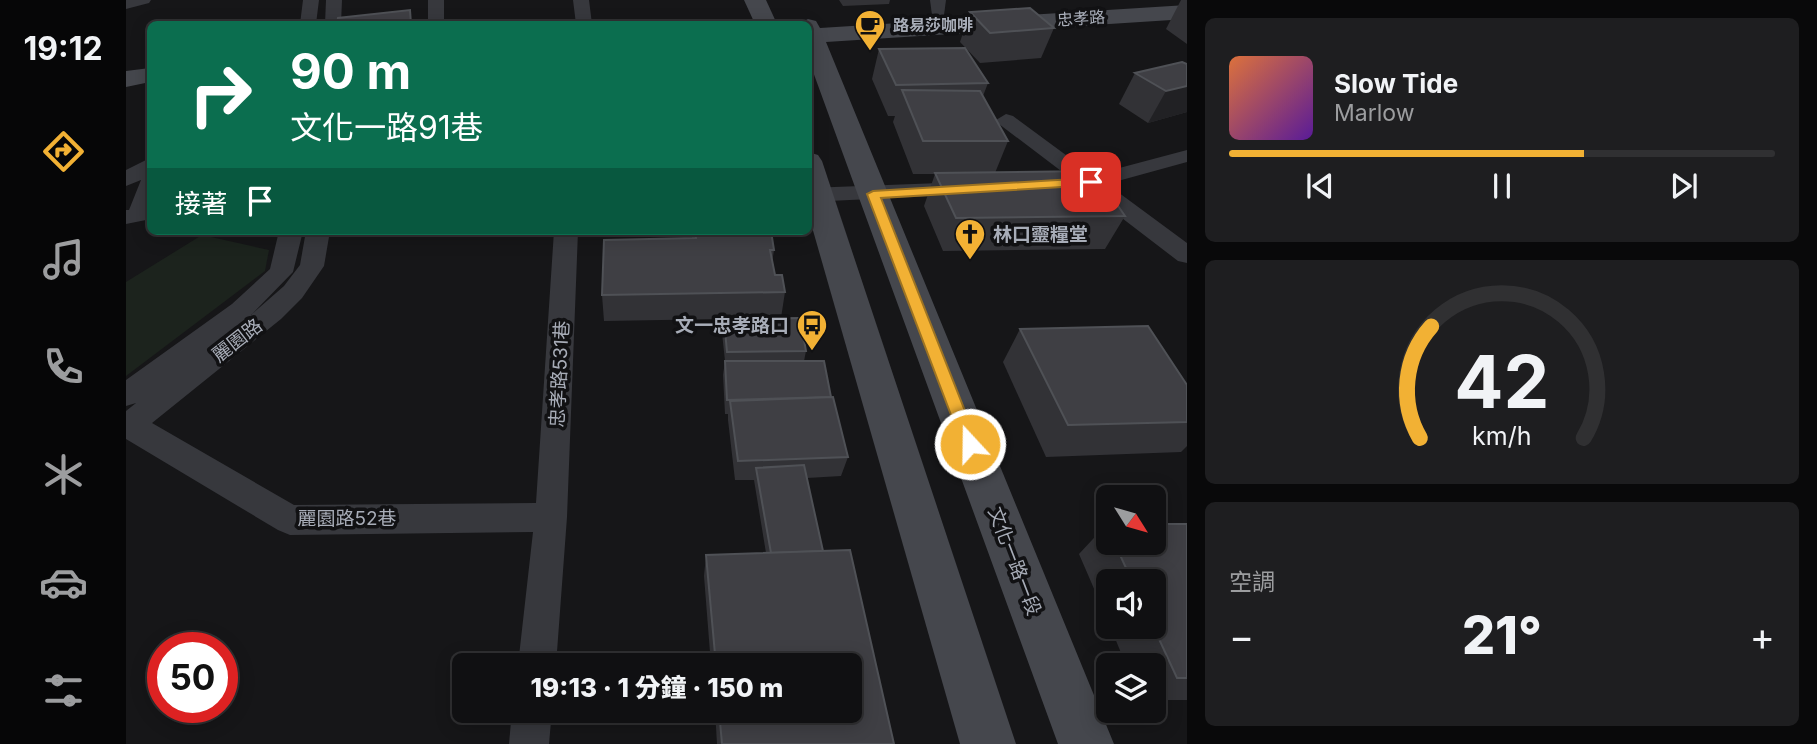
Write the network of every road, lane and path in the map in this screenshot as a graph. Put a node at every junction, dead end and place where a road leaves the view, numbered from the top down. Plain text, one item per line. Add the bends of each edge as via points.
1 (144, 0) edge
2 (310, 0) edge
3 (334, 0) edge
4 (436, 0) edge
5 (581, 0) edge
6 (755, 0) edge
7 (1141, 0) edge
8 (126, 4) edge
9 (938, 6) edge
10 (1187, 12) edge
11 (308, 21) edge
12 (333, 21) edge
13 (436, 21) edge
14 (584, 21) edge
15 (765, 21) edge
16 (812, 24) edge
17 (812, 25) edge
18 (812, 45) edge
19 (147, 76) edge
20 (126, 79) edge
21 (1006, 120) dead end
22 (1187, 156) edge
23 (147, 166) edge
24 (126, 180) edge
25 (1091, 182) junction
26 (812, 183) edge
27 (1037, 185) edge
28 (982, 188) edge
29 (147, 190) edge
30 (873, 194) junction
31 (126, 217) edge
32 (290, 235) edge
33 (317, 235) edge
34 (566, 235) edge
35 (1187, 255) edge
36 (127, 417) edge
37 (551, 517) junction
38 (538, 653) edge
39 (531, 723) edge
40 (529, 744) edge
41 (988, 744) edge
42 (1086, 744) edge

1 - 8 street
2 - 11 street
3 - 12 street
4 - 13 street
5 - 14 street
6 - 15 main road
7 - 9 main road, 忠孝路
9 - 16 main road, 忠孝路
10 - 17 main road, 忠孝路
18 - 30 main road, 文化一路一段
19 - 20 main road
21 - 25 street
22 - 25 street
23 - 24 street
25 - 27 street
25 - 35 street
26 - 30 street
26 - 41 main road
28 - 30 street
29 - 31 street via 138,215
30 - 42 main road, 文化一路一段
32 - 36 street, 麗園路 via 281,272
33 - 36 street, 麗園路 via 313,266 272,313
34 - 37 street, 忠孝路531巷
36 - 37 street, 麗園路52巷 via 290,520
37 - 38 street, 忠孝路531巷
39 - 40 street

